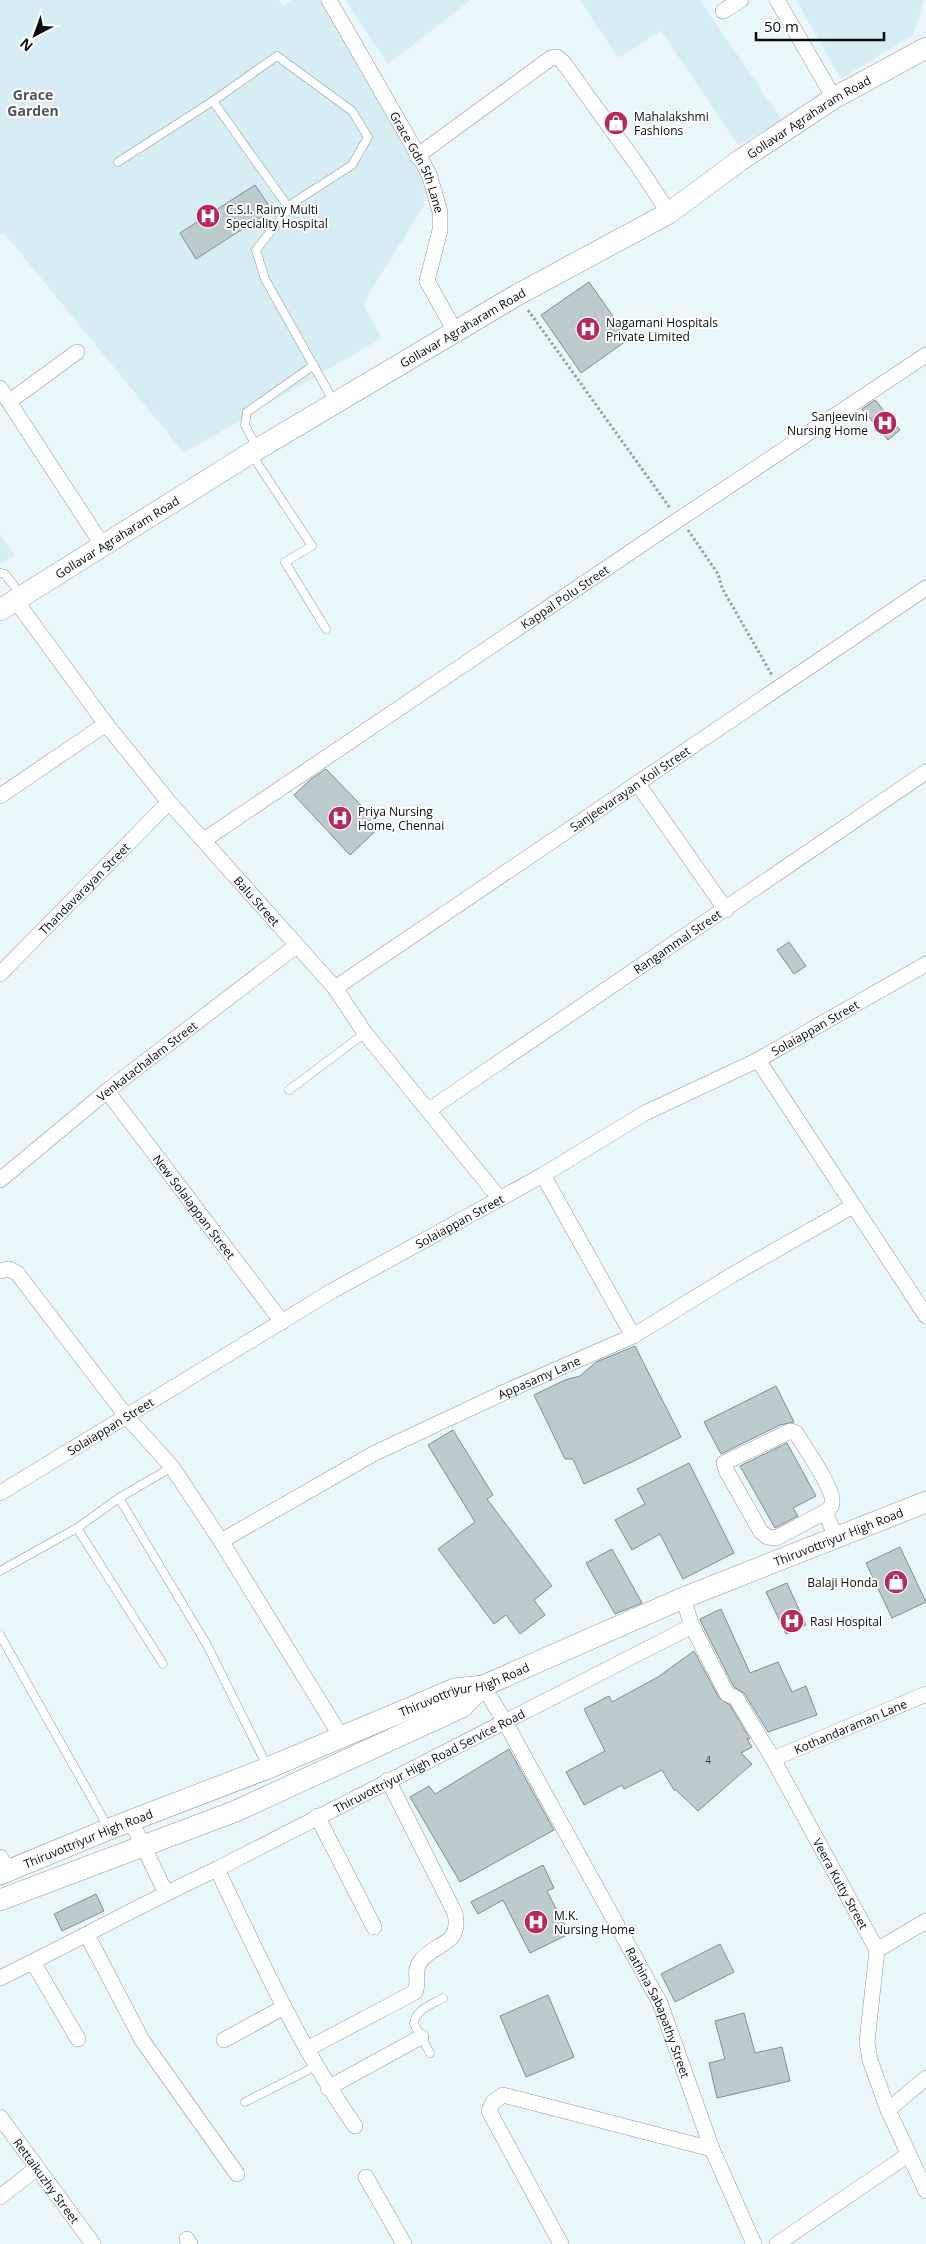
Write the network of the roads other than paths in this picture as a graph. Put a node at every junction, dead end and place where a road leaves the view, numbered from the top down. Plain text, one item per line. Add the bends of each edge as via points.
1 (329, 0) edge
2 (741, 0) edge
3 (777, 0) edge
4 (723, 11) dead end
5 (926, 48) edge
6 (834, 98) junction
7 (213, 101) junction
8 (417, 156) junction
9 (118, 162) dead end
10 (289, 208) junction
11 (669, 213) junction
12 (456, 333) junction
13 (77, 352) dead end
14 (926, 355) edge
15 (314, 365) junction
16 (0, 388) edge
17 (10, 402) junction
18 (335, 404) junction
19 (255, 451) junction
20 (103, 546) junction
21 (0, 573) edge
22 (926, 588) edge
23 (13, 602) edge
24 (326, 628) dead end
25 (106, 724) junction
26 (926, 772) edge
27 (637, 783) junction
28 (0, 796) edge
29 (169, 802) junction
30 (204, 840) junction
31 (726, 910) junction
32 (296, 946) junction
33 (926, 964) edge
34 (0, 974) edge
35 (335, 988) junction
36 (366, 1033) junction
37 (758, 1060) junction
38 (289, 1090) dead end
39 (107, 1091) junction
40 (429, 1110) junction
41 (543, 1175) junction
42 (0, 1180) edge
43 (500, 1199) junction
44 (853, 1206) junction
45 (0, 1271) edge
46 (926, 1316) edge
47 (282, 1322) junction
48 (633, 1336) junction
49 (126, 1417) junction
50 (172, 1467) junction
51 (0, 1493) edge
52 (119, 1498) junction
53 (926, 1502) edge
54 (825, 1512) junction
55 (77, 1528) junction
56 (768, 1537) junction
57 (836, 1537) junction
58 (220, 1541) junction
59 (777, 1561) junction
60 (0, 1571) edge
61 (683, 1598) junction
62 (692, 1626) junction
63 (0, 1635) edge
64 (162, 1664) dead end
65 (483, 1686) junction
66 (926, 1694) edge
67 (504, 1720) junction
68 (342, 1738) junction
69 (773, 1758) junction
70 (268, 1768) junction
71 (388, 1780) junction
72 (317, 1816) junction
73 (131, 1821) junction
74 (110, 1829) junction
75 (143, 1846) junction
76 (3, 1867) edge
77 (217, 1869) junction
78 (166, 1893) junction
79 (0, 1900) edge
80 (924, 1925) edge
81 (374, 1927) dead end
82 (87, 1935) junction
83 (878, 1950) junction
84 (33, 1962) junction
85 (0, 1978) edge
86 (443, 1998) dead end
87 (284, 2008) junction
88 (421, 2037) junction
89 (78, 2039) dead end
90 (224, 2040) dead end
91 (306, 2049) junction
92 (430, 2053) dead end
93 (316, 2066) junction
94 (926, 2078) edge
95 (328, 2088) junction
96 (245, 2102) dead end
97 (888, 2110) junction
98 (0, 2117) edge
99 (355, 2126) dead end
100 (712, 2149) junction
101 (908, 2155) junction
102 (37, 2168) junction
103 (237, 2174) dead end
104 (366, 2177) dead end
105 (926, 2191) edge
106 (0, 2197) edge
107 (88, 2242) edge
108 (404, 2244) edge
109 (562, 2244) edge
110 (754, 2244) edge
111 (777, 2244) edge

1 - 8 street, Grace Gdn 5th Lane
2 - 4 street
3 - 6 street
5 - 6 main road, Gollavar Agraharam Road
6 - 11 main road, Gollavar Agraharam Road via 739,161
7 - 9 lane
7 - 10 lane
7 - 10 lane via 277,56 352,111 368,137 352,164
8 - 11 street via 551,58 557,57 600,112
8 - 12 street, Grace Gdn 5th Lane via 430,174 440,212 440,230 427,281
10 - 15 lane via 256,250 265,279
11 - 12 main road, Gollavar Agraharam Road via 517,295
12 - 18 main road, Gollavar Agraharam Road
13 - 17 street
14 - 30 street, Kappal Polu Street
15 - 18 lane
15 - 19 lane via 247,412 245,425
16 - 17 street
17 - 20 street
18 - 19 main road, Gollavar Agraharam Road
19 - 20 main road, Gollavar Agraharam Road
19 - 24 lane via 312,546 285,562
20 - 23 main road, Gollavar Agraharam Road
21 - 23 lane via 5,574
22 - 27 street, Sanjeevarayan Koil Street
23 - 25 street, Balu Street
25 - 28 street
25 - 29 street, Balu Street
26 - 31 street, Rangammal Street
27 - 31 street
27 - 35 street, Sanjeevarayan Koil Street
29 - 30 street, Balu Street
29 - 34 street, Thandavarayan Street
30 - 32 street, Balu Street
31 - 40 street, Rangammal Street
32 - 35 street, Balu Street
32 - 39 street, Venkatachalam Street
33 - 37 street, Solaiappan Street
35 - 36 street, Balu Street
36 - 38 lane
36 - 40 street, Balu Street
37 - 41 street, Solaiappan Street via 645,1113
37 - 44 street
39 - 42 street, Venkatachalam Street
39 - 47 street, New Solaiappan Street
40 - 43 street, Balu Street
41 - 43 street, Solaiappan Street
41 - 48 street
43 - 47 street, Solaiappan Street
44 - 46 street
44 - 48 street, Appasamy Lane
45 - 49 street via 9,1269 17,1273
47 - 49 street, Solaiappan Street
48 - 58 street, Appasamy Lane via 373,1454
49 - 50 street
49 - 51 street, Solaiappan Street
50 - 52 lane
50 - 58 street
52 - 55 lane
52 - 70 lane via 207,1644
53 - 57 main road, Thiruvottriyur High Road
54 - 56 street via 776,1538
54 - 56 street via 833,1502 830,1490 796,1433 784,1434 724,1462 762,1532
54 - 57 street
55 - 60 lane
55 - 64 lane
56 - 59 street
57 - 59 main road, Thiruvottriyur High Road
58 - 68 street
59 - 61 main road, Thiruvottriyur High Road
61 - 62 street, Veera Kutty Street
61 - 65 main road, Thiruvottriyur High Road
62 - 67 street, Thiruvottriyur High Road Service Road
62 - 69 street, Veera Kutty Street via 727,1694 736,1698
63 - 74 lane
65 - 67 street, Rathina Sabapathy Street
65 - 68 main road, Thiruvottriyur High Road via 455,1690
65 - 75 main road via 462,1707 236,1811
66 - 69 street, Kothandaraman Lane
67 - 71 street, Thiruvottriyur High Road Service Road
67 - 100 street, Rathina Sabapathy Street via 660,2003
68 - 70 main road, Thiruvottriyur High Road
69 - 83 street, Veera Kutty Street
70 - 73 main road, Thiruvottriyur High Road
71 - 72 street, Thiruvottriyur High Road Service Road
71 - 91 street via 455,1913 458,1926 455,1934 420,1961 416,1969 418,1985 415,1992
72 - 77 street, Thiruvottriyur High Road Service Road
72 - 81 street
73 - 74 main road, Thiruvottriyur High Road
73 - 75 street
74 - 76 main road, Thiruvottriyur High Road
75 - 78 street
75 - 79 main road
77 - 78 street, Thiruvottriyur High Road Service Road
77 - 87 street
78 - 82 street, Thiruvottriyur High Road Service Road
80 - 83 street
82 - 84 street, Thiruvottriyur High Road Service Road
82 - 103 street via 142,2040
83 - 97 street via 867,2042
84 - 85 street, Thiruvottriyur High Road Service Road
84 - 89 street
86 - 88 lane via 423,2009 414,2020
87 - 90 street
87 - 91 street
88 - 92 lane
88 - 95 street
91 - 93 street
93 - 95 street
93 - 96 lane
94 - 97 street
95 - 99 street
97 - 101 street
98 - 102 street, Rettaikuzhy Street
100 - 109 street via 503,2095 498,2098 489,2111
100 - 110 street, Rathina Sabapathy Street
101 - 105 street
101 - 111 street
102 - 106 street
102 - 107 street, Rettaikuzhy Street
104 - 108 street

